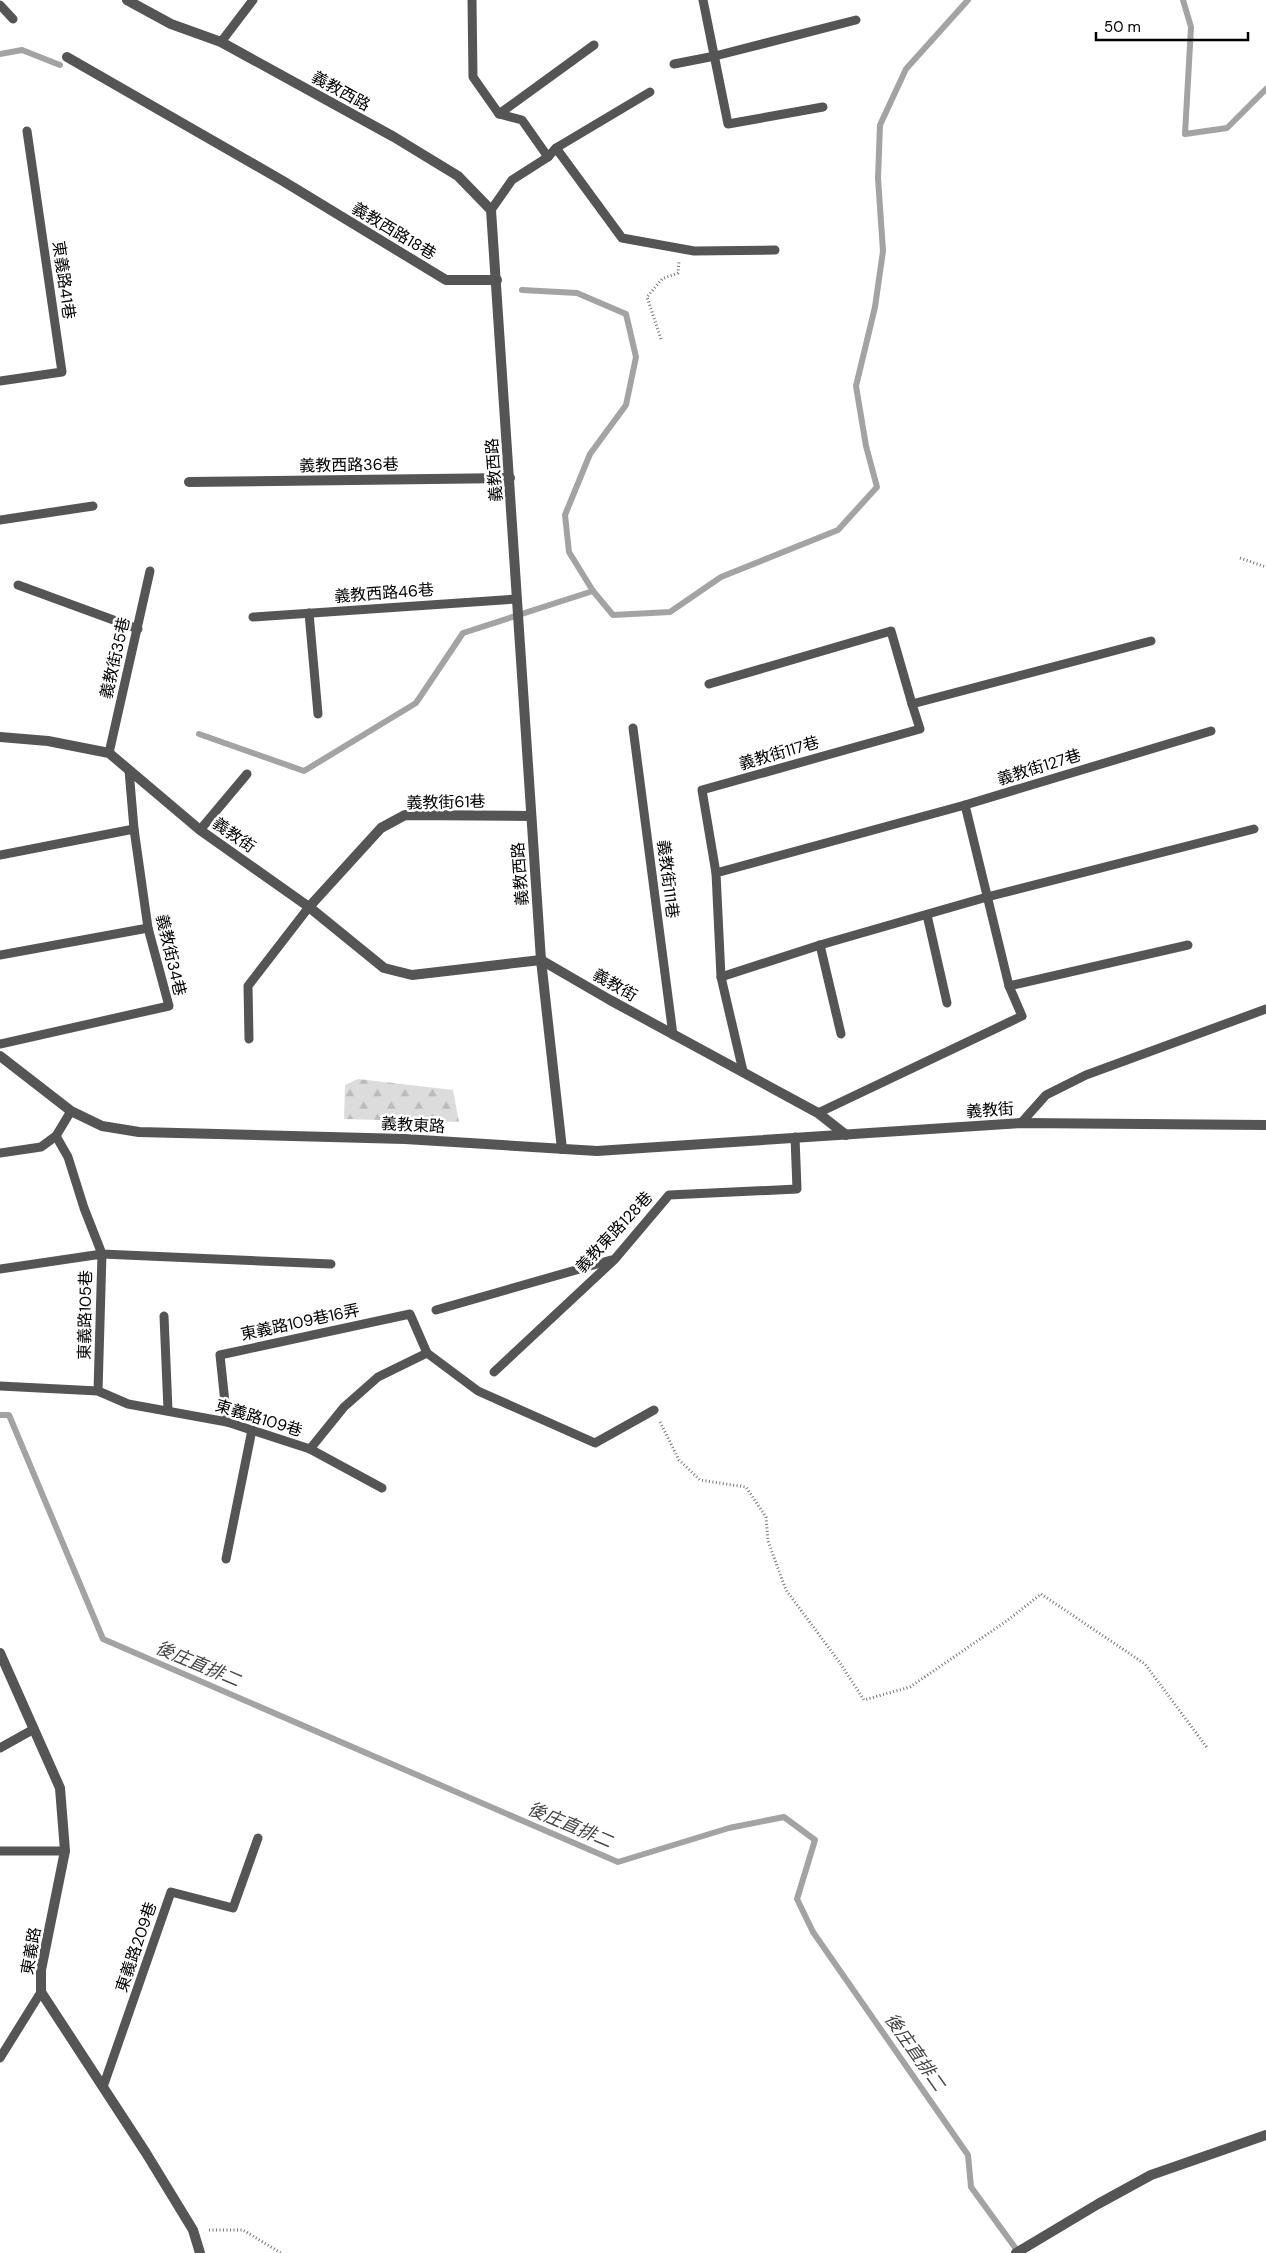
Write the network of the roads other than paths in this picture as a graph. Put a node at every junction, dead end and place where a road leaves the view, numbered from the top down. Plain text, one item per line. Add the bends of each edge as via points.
1 (127, 0) edge
2 (253, 0) edge
3 (472, 0) edge
4 (703, 0) edge
5 (0, 5) edge
6 (13, 19) dead end
7 (856, 20) dead end
8 (221, 42) junction
9 (594, 44) dead end
10 (715, 56) junction
11 (67, 57) dead end
12 (674, 64) dead end
13 (650, 92) dead end
14 (823, 106) dead end
15 (499, 114) junction
16 (27, 131) dead end
17 (556, 148) junction
18 (548, 157) junction
19 (491, 210) junction
20 (774, 250) dead end
21 (496, 280) junction
22 (0, 381) edge
23 (510, 478) junction
24 (189, 482) dead end
25 (93, 506) dead end
26 (0, 520) edge
27 (150, 570) dead end
28 (18, 585) dead end
29 (517, 599) junction
30 (309, 613) junction
31 (253, 617) dead end
32 (138, 629) junction
33 (1151, 641) dead end
34 (709, 684) dead end
35 (912, 704) junction
36 (318, 714) dead end
37 (633, 728) dead end
38 (1211, 731) dead end
39 (0, 737) edge
40 (109, 753) junction
41 (130, 770) junction
42 (247, 774) dead end
43 (965, 805) junction
44 (530, 816) junction
45 (134, 829) junction
46 (1254, 829) dead end
47 (200, 830) junction
48 (0, 855) edge
49 (716, 873) junction
50 (987, 896) junction
51 (309, 907) junction
52 (927, 915) junction
53 (148, 928) junction
54 (1188, 945) dead end
55 (0, 946) edge
56 (820, 946) junction
57 (0, 956) edge
58 (541, 960) junction
59 (721, 977) junction
60 (1010, 986) junction
61 (947, 1003) dead end
62 (1266, 1009) edge
63 (841, 1034) dead end
64 (673, 1035) junction
65 (249, 1039) dead end
66 (0, 1044) edge
67 (0, 1056) edge
68 (743, 1071) junction
69 (70, 1111) junction
70 (818, 1113) junction
71 (1021, 1123) junction
72 (1266, 1126) edge
73 (846, 1135) junction
74 (56, 1136) junction
75 (795, 1137) junction
76 (562, 1149) junction
77 (0, 1153) edge
78 (102, 1254) junction
79 (614, 1260) junction
80 (331, 1264) dead end
81 (0, 1269) edge
82 (436, 1310) dead end
83 (164, 1316) dead end
84 (427, 1353) junction
85 (494, 1372) dead end
86 (0, 1386) edge
87 (98, 1391) junction
88 (168, 1410) junction
89 (654, 1410) road end
90 (226, 1422) junction
91 (252, 1430) junction
92 (310, 1449) junction
93 (382, 1488) dead end
94 (226, 1559) dead end
95 (0, 1653) edge
96 (34, 1729) junction
97 (0, 1748) edge
98 (258, 1838) dead end
99 (0, 1851) edge
100 (65, 1851) junction
101 (41, 1992) junction
102 (0, 2058) edge
103 (103, 2087) junction
104 (1266, 2135) edge
105 (200, 2253) edge
106 (1016, 2253) edge

1 - 8 street, 義教西路 via 171,24
2 - 8 lane
3 - 15 lane via 473,77
4 - 10 lane
5 - 6 lane
7 - 10 lane
8 - 19 street, 義教西路 via 458,176
9 - 15 lane
10 - 12 lane
10 - 14 lane via 728,124
11 - 21 street, 義教西路18巷 via 283,181 446,280
13 - 17 lane
15 - 18 lane via 522,120
16 - 22 lane, 東義路41巷 via 62,372
17 - 18 lane
17 - 20 lane via 622,238 694,250
18 - 19 lane via 512,180
19 - 21 street, 義教西路
21 - 23 street, 義教西路
23 - 24 street, 義教西路36巷
23 - 29 street, 義教西路
25 - 26 lane
27 - 32 lane, 義教街35巷
28 - 32 lane
29 - 30 lane, 義教西路46巷
29 - 44 street, 義教西路
30 - 31 lane, 義教西路46巷
30 - 36 lane
32 - 40 lane, 義教街35巷
33 - 35 lane
34 - 35 lane, 義教街117巷 via 891,631
35 - 49 lane, 義教街117巷 via 920,729 702,790
37 - 64 lane, 義教街111巷
38 - 43 lane, 義教街127巷
39 - 40 street, 義教街 via 48,741
40 - 41 street, 義教街
41 - 45 lane, 義教街34巷
41 - 47 street, 義教街
42 - 47 lane
43 - 49 lane
43 - 50 lane
44 - 51 street, 義教街61巷 via 405,815 381,828
44 - 58 street, 義教西路
45 - 48 lane
45 - 53 lane, 義教街34巷
46 - 50 lane
47 - 51 street, 義教街
49 - 59 lane, 義教街117巷
50 - 52 lane
50 - 60 lane
51 - 58 street, 義教街 via 384,968 412,974
51 - 65 lane via 248,986
52 - 56 lane
52 - 61 lane
53 - 57 lane
53 - 66 lane, 義教街34巷 via 169,1006
54 - 60 lane
55 - 57 lane
56 - 59 lane
56 - 63 lane
58 - 64 street, 義教街
58 - 76 street, 義教西路
59 - 68 lane, 義教街117巷
60 - 70 lane via 1022,1016
62 - 71 lane via 1086,1074 1046,1095
64 - 68 street, 義教街
67 - 69 street, 義教東路
68 - 70 street, 義教街
69 - 74 lane
69 - 76 street, 義教東路 via 102,1126 139,1132 405,1139
70 - 73 street, 義教街
71 - 72 street, 義教街
71 - 73 street, 義教街
73 - 75 street, 義教東路
74 - 77 lane via 41,1147
74 - 78 lane via 68,1157
75 - 76 street, 義教東路 via 597,1151
75 - 79 lane, 義教東路128巷 via 797,1188 669,1195
78 - 80 lane
78 - 81 lane, 東義路105巷
78 - 87 lane, 東義路105巷
79 - 82 lane
79 - 85 lane, 義教東路128巷
83 - 88 lane
84 - 89 lane via 478,1391 595,1443
84 - 90 lane, 東義路109巷16弄 via 410,1314 220,1355
84 - 92 lane, 東義路109巷 via 378,1377 344,1407
86 - 87 lane, 東義路109巷
87 - 88 lane, 東義路109巷 via 128,1404
88 - 90 lane, 東義路109巷
90 - 91 lane, 東義路109巷
91 - 92 lane, 東義路109巷
91 - 94 lane
92 - 93 lane
95 - 96 street, 東義路
96 - 97 lane
96 - 100 street, 東義路 via 60,1788
98 - 103 lane, 東義路209巷 via 234,1908 171,1892
99 - 100 lane
100 - 101 street, 東義路 via 41,1970
101 - 102 lane
101 - 103 street, 東義路
103 - 105 street, 東義路 via 193,2230
104 - 106 street via 1151,2175

